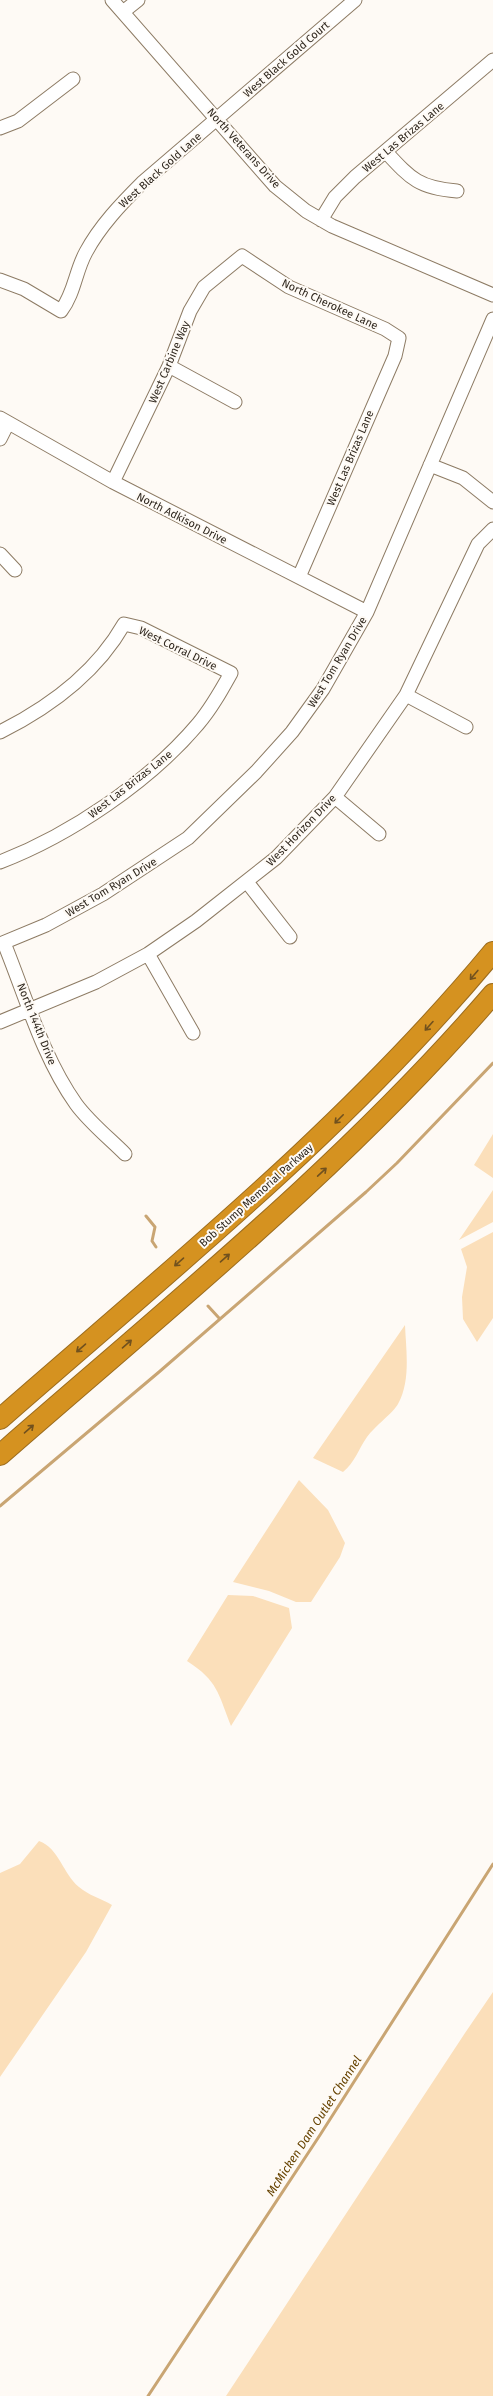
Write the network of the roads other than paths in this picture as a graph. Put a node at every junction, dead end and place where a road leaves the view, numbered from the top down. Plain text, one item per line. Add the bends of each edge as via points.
1 (112, 0) edge
2 (138, 0) edge
3 (355, 0) edge
4 (123, 12) junction
5 (493, 60) edge
6 (73, 79) dead end
7 (218, 119) junction
8 (0, 128) edge
9 (386, 152) junction
10 (457, 191) dead end
11 (321, 220) junction
12 (242, 256) joint
13 (0, 280) edge
14 (493, 295) edge
15 (493, 319) edge
16 (399, 338) joint
17 (169, 366) junction
18 (235, 402) dead end
19 (4, 420) edge
20 (0, 439) edge
21 (430, 465) junction
22 (113, 482) junction
23 (493, 502) edge
24 (493, 529) edge
25 (0, 554) edge
26 (15, 570) dead end
27 (299, 577) junction
28 (367, 612) junction
29 (231, 673) joint
30 (406, 695) junction
31 (466, 727) dead end
32 (0, 732) edge
33 (335, 797) junction
34 (379, 834) dead end
35 (0, 862) edge
36 (247, 882) junction
37 (290, 937) dead end
38 (2, 944) edge
39 (493, 952) edge
40 (148, 954) junction
41 (493, 994) edge
42 (31, 1010) junction
43 (0, 1022) edge
44 (193, 1033) dead end
45 (125, 1154) dead end
46 (0, 1419) edge
47 (0, 1455) edge

1 - 4 street, North Veterans Drive
2 - 4 street
3 - 7 street, West Black Gold Court
4 - 7 street, North Veterans Drive
5 - 9 street, West Las Brizas Lane
6 - 8 street via 18,121
7 - 11 street, North Veterans Drive via 275,186
7 - 13 street, West Black Gold Lane via 142,183 110,215 85,253 70,299 61,311 24,289
9 - 10 street via 401,168 425,186
9 - 11 street, West Las Brizas Lane via 335,197
11 - 14 street, North Veterans Drive
12 - 16 street, North Cherokee Lane via 289,287 385,329
12 - 17 street, West Carbine Way via 204,286 190,311
15 - 21 street, West Tom Ryan Drive
16 - 27 street, West Las Brizas Lane via 395,356
17 - 18 street
17 - 22 street, West Carbine Way
19 - 20 street
19 - 22 street, North Adkison Drive
21 - 23 street via 463,478
21 - 28 street, West Tom Ryan Drive
22 - 27 street, North Adkison Drive
24 - 30 street, West Horizon Drive via 478,544
25 - 26 street
27 - 28 street, North Adkison Drive
28 - 38 street, West Tom Ryan Drive via 323,689 292,732 256,772 188,838 103,894 46,925
29 - 32 street, West Corral Drive via 141,628 124,624 112,647 81,679 50,704
29 - 35 street, West Las Brizas Lane via 218,697 198,724 173,750 125,791 85,820 32,850
30 - 31 street
30 - 33 street, West Horizon Drive
33 - 34 street
33 - 36 street, West Horizon Drive via 276,858
36 - 37 street
36 - 40 street, West Horizon Drive
38 - 42 street, North 144th Drive
39 -> 46 highway, Bob Stump Memorial Parkway via 427,1029 325,1132
40 - 42 street, West Horizon Drive via 96,982
40 - 44 street
47 -> 41 highway via 331,1164 410,1086
42 - 43 street, West Horizon Drive
42 - 45 street, North 144th Drive via 46,1051 77,1105

